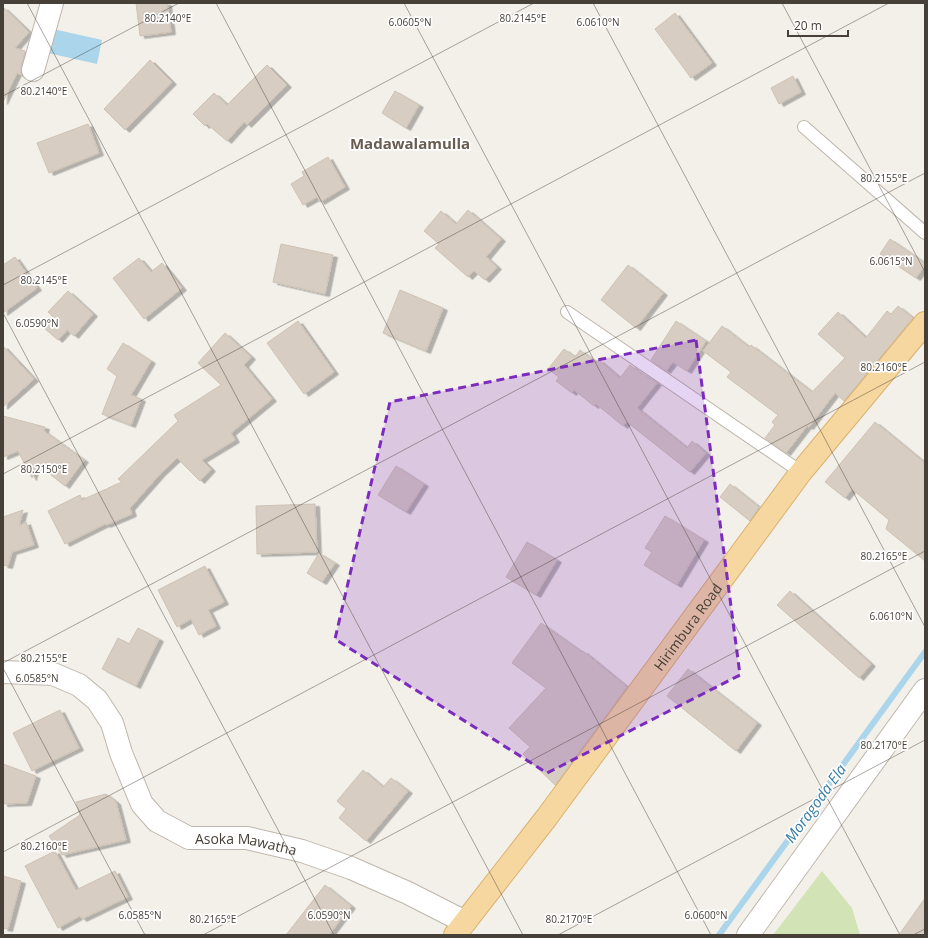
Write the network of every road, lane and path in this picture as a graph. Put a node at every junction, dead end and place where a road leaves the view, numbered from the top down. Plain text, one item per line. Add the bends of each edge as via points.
1 (52, 3) edge
2 (33, 70) dead end
3 (804, 127) dead end
4 (925, 233) edge
5 (568, 312) dead end
6 (925, 323) edge
7 (801, 472) junction
8 (3, 672) edge
9 (925, 690) edge
10 (460, 929) edge
11 (748, 935) edge

1 - 2 street
3 - 4 lane
5 - 7 lane
6 - 7 main road, Hirimbura Road
7 - 10 main road, Hirimbura Road via 556,804
8 - 10 street, Asoka Mawatha via 53,674 79,685 97,700 112,723 142,804 157,821 189,838 247,838 302,850 408,893
9 - 11 street

